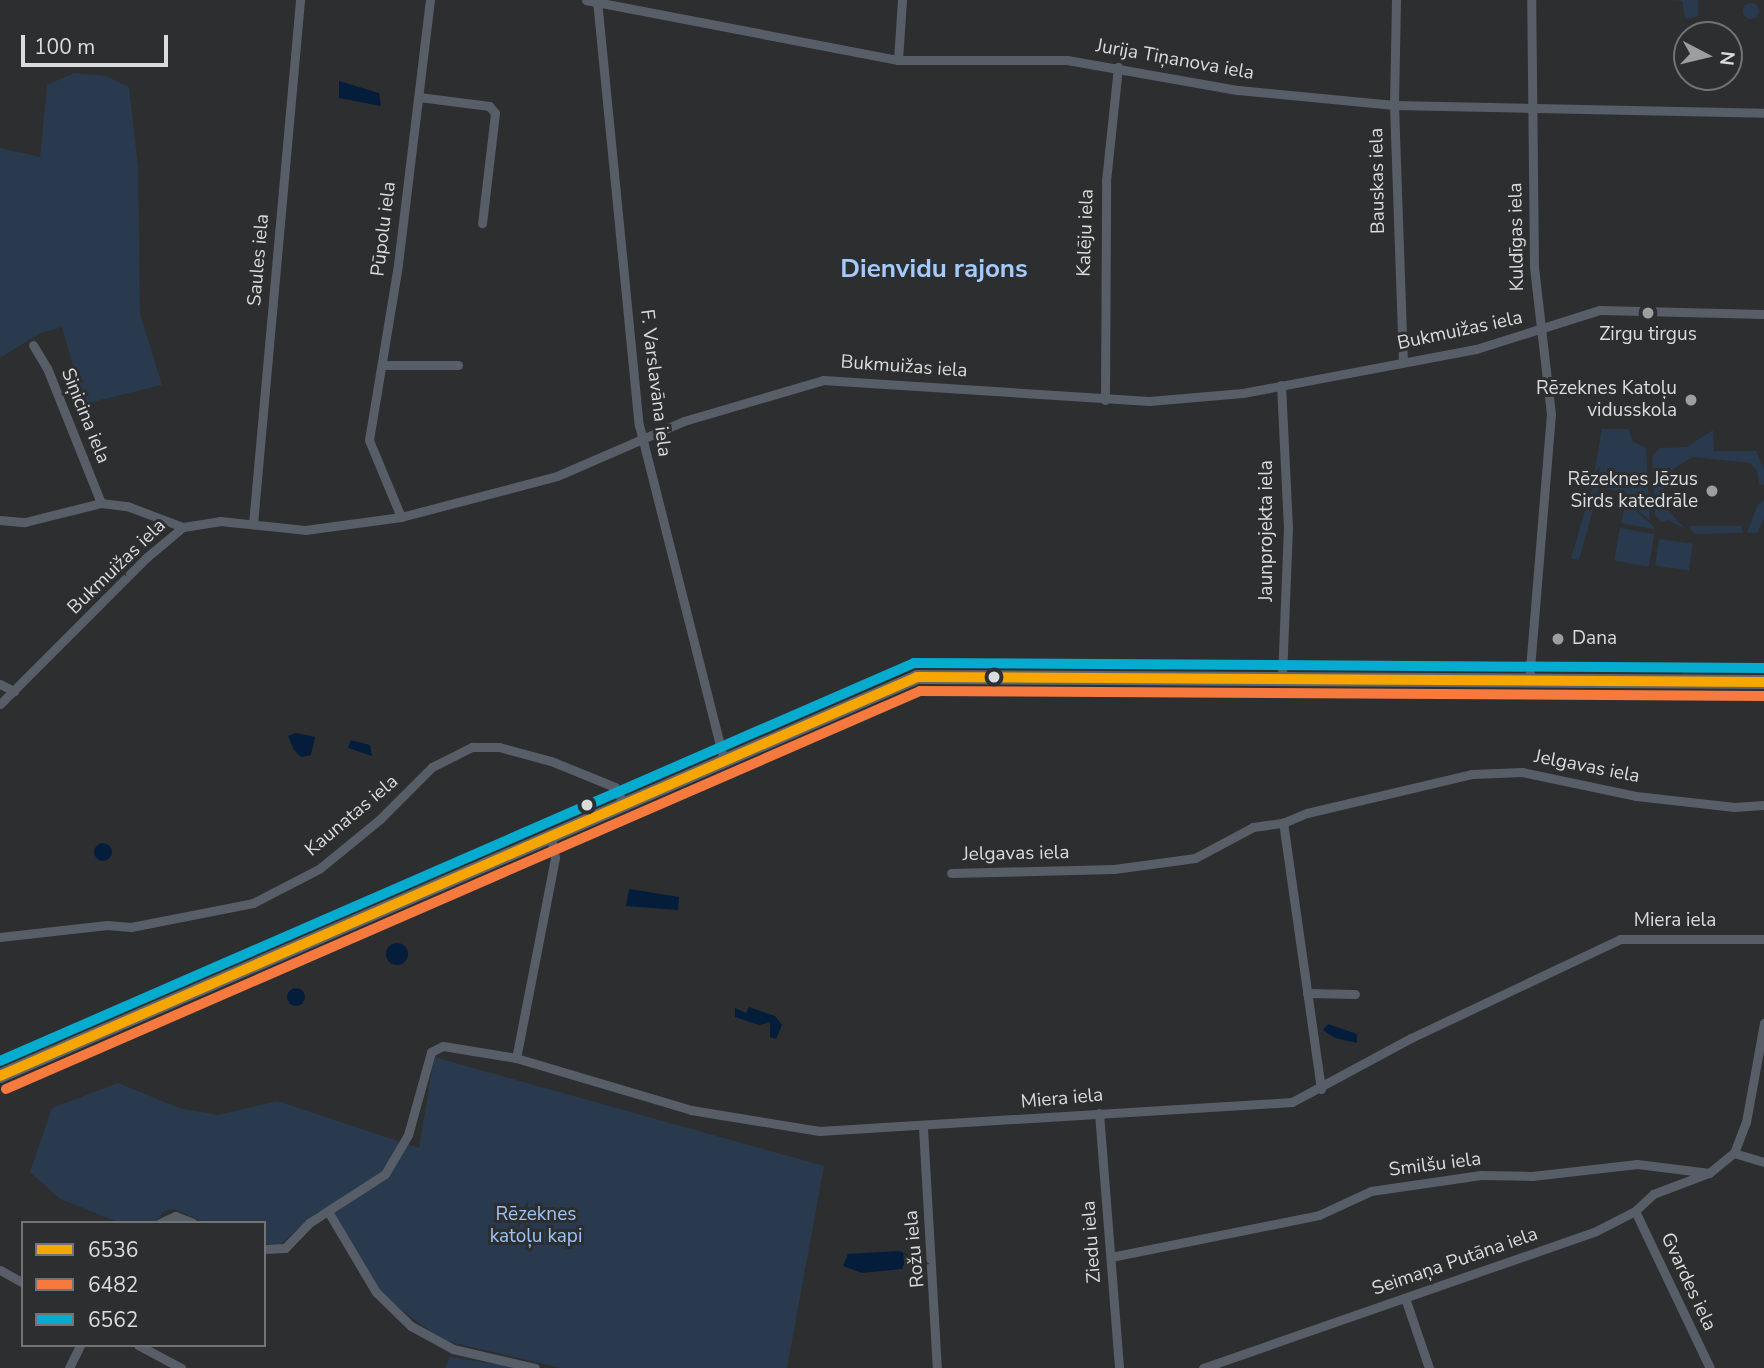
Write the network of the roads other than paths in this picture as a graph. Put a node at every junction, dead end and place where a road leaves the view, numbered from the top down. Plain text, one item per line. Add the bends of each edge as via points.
1 (300, 0) edge
2 (430, 0) edge
3 (586, 0) edge
4 (902, 0) edge
5 (1396, 0) edge
6 (1531, 0) edge
7 (597, 2) edge
8 (898, 60) junction
9 (1118, 67) junction
10 (419, 97) junction
11 (1394, 105) junction
12 (1533, 109) junction
13 (1764, 113) edge
14 (482, 223) dead end
15 (1764, 314) edge
16 (1539, 331) junction
17 (33, 345) dead end
18 (1403, 362) junction
19 (382, 365) junction
20 (458, 365) dead end
21 (1281, 385) junction
22 (1105, 400) junction
23 (641, 439) junction
24 (101, 503) junction
25 (401, 517) junction
26 (0, 520) edge
27 (253, 523) junction
28 (183, 527) junction
29 (1282, 676) junction
30 (1529, 681) junction
31 (1764, 682) edge
32 (0, 684) edge
33 (14, 691) junction
34 (0, 704) edge
35 (724, 761) junction
36 (623, 802) junction
37 (1764, 806) edge
38 (1283, 823) junction
39 (551, 837) junction
40 (951, 873) dead end
41 (0, 937) edge
42 (1764, 939) edge
43 (1307, 993) junction
44 (1355, 994) dead end
45 (1764, 1023) edge
46 (516, 1058) junction
47 (0, 1076) edge
48 (1759, 1084) edge
49 (1321, 1089) junction
50 (1100, 1113) junction
51 (923, 1128) junction
52 (1734, 1153) junction
53 (1764, 1162) edge
54 (1709, 1173) junction
55 (1635, 1211) junction
56 (329, 1213) junction
57 (164, 1221) edge
58 (188, 1221) edge
59 (266, 1249) edge
60 (1111, 1257) junction
61 (0, 1270) edge
62 (21, 1282) edge
63 (1405, 1298) junction
64 (79, 1347) edge
65 (142, 1347) edge
66 (69, 1368) edge
67 (181, 1368) edge
68 (536, 1368) edge
69 (937, 1368) edge
70 (1119, 1368) edge
71 (1203, 1368) edge
72 (1429, 1368) edge
73 (1710, 1368) edge

1 - 27 street, Saules iela
2 - 10 street, Pūpolu iela
3 - 7 street, Jurija Tiņanova iela
4 - 8 street
5 - 11 street, Bauskas iela
6 - 12 street, Kuldīgas iela
7 - 8 street, Jurija Tiņanova iela
7 - 23 street, F. Varslavāna iela
8 - 9 street, Jurija Tiņanova iela via 1043,58
9 - 11 street, Jurija Tiņanova iela via 1238,90
9 - 22 street, Kalēju iela via 1105,194
10 - 14 street via 489,106 495,113
10 - 19 street, Pūpolu iela
11 - 12 street, Jurija Tiņanova iela
11 - 18 street, Bauskas iela
12 - 13 street, Jurija Tiņanova iela
12 - 16 street, Kuldīgas iela
15 - 16 street, Bukmuižas iela via 1600,310
16 - 18 street, Bukmuižas iela via 1476,349
16 - 30 street, Kuldīgas iela via 1551,414 1550,455
17 - 24 street, Siņicina iela via 47,368
18 - 21 street, Bukmuižas iela
19 - 20 street
19 - 25 street, Pūpolu iela via 369,440
21 - 22 street, Bukmuižas iela via 1196,398
21 - 29 street, Jaunprojekta iela via 1289,528
22 - 23 street, Bukmuižas iela via 823,380 737,404
23 - 25 street, Bukmuižas iela via 557,476
23 - 35 street, F. Varslavāna iela
24 - 26 street via 25,522
24 - 28 street via 127,506
25 - 27 street, Bukmuižas iela via 305,530
27 - 28 street, Bukmuižas iela
28 - 33 street, Bukmuižas iela via 147,557
29 - 30 main road
29 - 35 main road via 925,676 891,685
30 - 31 main road
32 - 33 street
33 - 34 street, Bukmuižas iela
35 - 36 main road
36 - 39 main road
36 - 41 street, Kaunatas iela via 615,787 551,761 499,747 472,747 441,760 319,869 253,903 131,927 107,925
37 - 38 street, Jelgavas iela via 1636,796 1522,772 1472,774 1307,813
38 - 40 street, Jelgavas iela via 1253,827 1195,859 1114,869
38 - 43 street
39 - 46 street via 555,858
39 - 47 main road
42 - 49 street, Miera iela via 1620,939 1411,1038
43 - 44 street
43 - 49 street
45 - 48 street
46 - 51 street, Miera iela via 691,1110 819,1131
46 - 56 street, Miera iela via 443,1046 431,1052 399,1154 370,1187
48 - 52 street
49 - 50 street, Miera iela via 1292,1102
50 - 51 street, Miera iela
50 - 60 street, Ziedu iela
51 - 69 street, Rožu iela
52 - 53 street
52 - 54 street
54 - 55 street, Seimaņa Putāna iela via 1653,1194
54 - 60 street, Smilšu iela via 1637,1164 1532,1176 1481,1175 1371,1191 1319,1215
55 - 63 street, Seimaņa Putāna iela via 1596,1231
55 - 73 street, Gvardes iela
56 - 59 street, Miera iela via 309,1223 285,1248
56 - 68 street via 376,1292 411,1326 453,1349
57 - 58 street via 175,1216
60 - 70 street, Ziedu iela
61 - 62 street
63 - 71 street, Seimaņa Putāna iela
63 - 72 street
64 - 66 street
65 - 67 street

